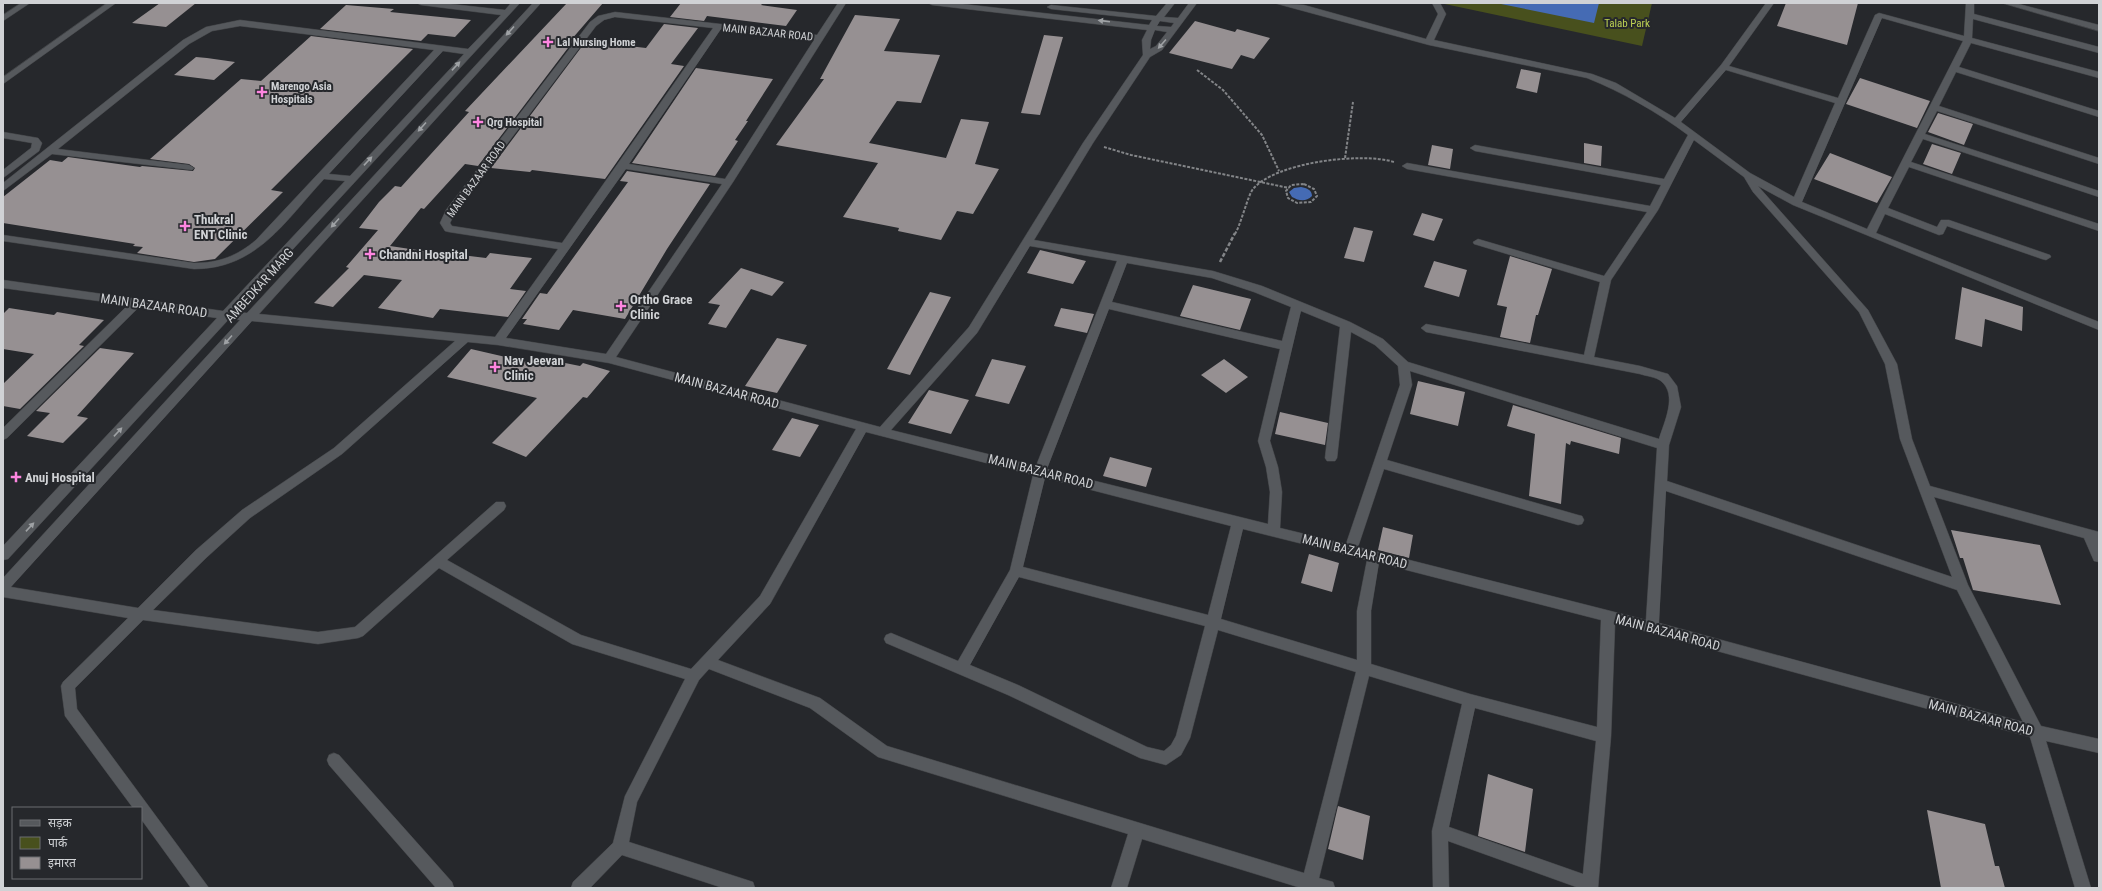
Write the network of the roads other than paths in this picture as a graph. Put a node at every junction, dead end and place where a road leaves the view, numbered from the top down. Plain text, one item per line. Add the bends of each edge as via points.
1 (26, 3) edge
2 (112, 3) edge
3 (422, 3) edge
4 (516, 3) edge
5 (540, 3) edge
6 (842, 3) edge
7 (932, 3) edge
8 (1012, 3) edge
9 (1171, 3) edge
10 (1193, 3) edge
11 (1278, 3) edge
12 (1436, 3) edge
13 (1770, 3) edge
14 (1970, 3) edge
15 (2006, 3) edge
16 (1025, 4) dead end
17 (1300, 5) edge
18 (1000, 6) edge
19 (1045, 6) dead end
20 (533, 7) edge
21 (507, 13) junction
22 (1969, 15) junction
23 (1158, 18) junction
24 (3, 19) edge
25 (1181, 21) junction
26 (718, 27) junction
27 (1151, 27) junction
28 (2099, 28) edge
29 (1173, 30) junction
30 (819, 38) junction
31 (1968, 40) junction
32 (1429, 42) junction
33 (441, 48) junction
34 (2099, 50) edge
35 (470, 52) junction
36 (1147, 55) junction
37 (1724, 67) junction
38 (1954, 68) junction
39 (2099, 74) edge
40 (3, 81) edge
41 (1840, 102) junction
42 (1934, 107) junction
43 (2099, 114) edge
44 (1676, 122) junction
45 (1693, 134) junction
46 (3, 135) edge
47 (1920, 135) junction
48 (1475, 148) dead end
49 (51, 151) junction
50 (2099, 161) edge
51 (1906, 163) junction
52 (623, 166) junction
53 (1407, 166) road end
54 (189, 168) dead end
55 (3, 175) edge
56 (1747, 175) junction
57 (321, 176) junction
58 (351, 179) junction
59 (728, 182) junction
60 (1667, 183) junction
61 (3, 188) edge
62 (2099, 194) edge
63 (1796, 203) junction
64 (1653, 210) junction
65 (1883, 210) junction
66 (2099, 228) edge
67 (1870, 234) junction
68 (3, 238) edge
69 (1027, 242) junction
70 (1478, 242) dead end
71 (565, 247) junction
72 (2046, 257) dead end
73 (1123, 259) junction
74 (1606, 280) junction
75 (3, 284) edge
76 (136, 303) junction
77 (1105, 304) junction
78 (1297, 306) junction
79 (226, 315) junction
80 (248, 318) junction
81 (1346, 325) junction
82 (2099, 326) edge
83 (1426, 328) dead end
84 (465, 338) junction
85 (498, 341) junction
86 (1286, 346) junction
87 (609, 358) junction
88 (1588, 360) junction
89 (1404, 365) junction
90 (3, 419) edge
91 (17, 421) junction
92 (862, 427) junction
93 (883, 431) junction
94 (3, 435) edge
95 (1663, 445) junction
96 (1331, 458) dead end
97 (1380, 463) junction
98 (1040, 471) junction
99 (1660, 484) junction
100 (1926, 490) junction
101 (500, 506) dead end
102 (1578, 520) dead end
103 (1239, 521) junction
104 (1274, 530) junction
105 (2094, 536) edge
106 (1351, 550) junction
107 (3, 555) edge
108 (1374, 556) junction
109 (2099, 557) edge
110 (437, 561) junction
111 (1016, 571) junction
112 (1962, 586) junction
113 (3, 587) edge
114 (3, 591) edge
115 (141, 614) junction
116 (1608, 616) junction
117 (1212, 622) junction
118 (1652, 627) junction
119 (891, 639) dead end
120 (706, 662) junction
121 (961, 668) junction
122 (1364, 668) junction
123 (694, 676) junction
124 (1470, 700) junction
125 (2036, 732) junction
126 (1604, 736) junction
127 (2099, 746) edge
128 (334, 760) dead end
129 (141, 807) edge
130 (142, 808) edge
131 (1137, 829) junction
132 (1440, 831) junction
133 (620, 847) junction
134 (1310, 882) junction
135 (1590, 886) edge
136 (201, 888) edge
137 (446, 888) edge
138 (579, 888) edge
139 (747, 888) edge
140 (1119, 888) edge
141 (1327, 888) edge
142 (1441, 888) edge
143 (2083, 888) edge

1 - 24 street
2 - 40 street
3 - 21 street
4 - 21 street, AMBEDKAR MARG
5 - 20 street, AMBEDKAR MARG
6 - 30 street, MAIN BAZAAR ROAD
7 - 18 street
8 - 16 street
9 - 23 street
10 - 25 street
11 - 17 street
12 - 32 street via 1442,14
13 - 37 street
14 - 22 street
15 - 28 street
17 - 32 street
27 -> 18 street
19 - 23 street
20 -> 80 street, AMBEDKAR MARG
21 - 35 street, AMBEDKAR MARG
22 - 31 street
22 - 34 street
23 - 25 street
23 - 27 street
25 - 29 street
26 - 30 street, MAIN BAZAAR ROAD
26 - 52 street, MAIN BAZAAR ROAD
26 - 71 street, MAIN BAZAAR ROAD via 614,14 601,18 593,24 450,212 445,223 449,229
27 - 29 street
27 - 36 street via 1144,46
29 -> 36 street via 1159,48
30 - 59 street, MAIN BAZAAR ROAD
31 - 38 street
31 - 39 street
31 - 41 street via 1879,15
32 - 44 street via 1588,76 1613,85
33 - 35 street
33 - 49 street via 240,24 210,29 186,42
33 - 57 street
58 -> 35 street, AMBEDKAR MARG
36 - 69 street via 1088,143
37 - 41 street
37 - 44 street
38 - 42 street
38 - 43 street
41 - 63 street
42 - 47 street
42 - 50 street
44 - 45 street
45 - 56 street
45 - 60 street
46 - 55 street via 35,140 37,143 36,149
47 - 51 street
47 - 62 street
48 - 60 street
49 - 54 street
49 - 61 street
51 - 65 street
51 - 66 street
52 - 59 street
52 - 71 street, MAIN BAZAAR ROAD
53 - 64 street
56 - 63 street
56 - 100 street via 1756,190 1863,310 1891,364 1906,439
57 - 58 street
57 - 68 street via 247,254 219,265 194,266
58 - 79 street, AMBEDKAR MARG
59 - 87 street, MAIN BAZAAR ROAD
60 - 64 street
63 - 67 street
64 - 74 street
65 - 67 street
65 - 72 street via 1939,232 1945,222
67 - 82 street
69 - 73 street
69 - 93 street via 973,330
70 - 74 street
71 - 85 street, MAIN BAZAAR ROAD
73 - 77 street
73 - 78 street via 1213,275 1258,289
74 - 88 street
75 - 76 street, MAIN BAZAAR ROAD
76 - 79 street, MAIN BAZAAR ROAD
76 - 91 street
77 - 86 street
77 - 98 street
78 - 81 street
78 - 86 street
79 - 80 street, MAIN BAZAAR ROAD
107 -> 79 street, AMBEDKAR MARG
80 - 84 street, MAIN BAZAAR ROAD
80 -> 113 street, AMBEDKAR MARG
81 - 89 street via 1379,342
81 - 96 street
83 - 88 street
84 - 85 street, MAIN BAZAAR ROAD
84 - 115 street via 338,451 246,514 200,554
85 - 87 street, MAIN BAZAAR ROAD
86 - 104 street via 1264,441 1276,492
87 - 92 street, MAIN BAZAAR ROAD
88 - 95 street via 1664,377 1673,389 1674,407
89 - 95 street
89 - 97 street via 1406,385
90 - 91 street
91 - 94 street
92 - 93 street, MAIN BAZAAR ROAD
92 - 120 street via 765,600
93 - 98 street, MAIN BAZAAR ROAD
95 - 99 street
97 - 102 street
97 - 106 street
98 - 103 street, MAIN BAZAAR ROAD
98 - 111 street
99 - 112 street
99 - 118 street
100 - 105 street
100 - 112 street
101 - 110 street
103 - 104 street, MAIN BAZAAR ROAD
103 - 117 street
104 - 106 street, MAIN BAZAAR ROAD
105 - 109 street
106 - 108 street, MAIN BAZAAR ROAD
108 - 116 street, MAIN BAZAAR ROAD
108 - 122 street via 1364,611
110 - 115 street via 358,632 318,638
110 - 123 street via 577,640
111 - 117 street
111 - 121 street
112 - 125 street
114 - 115 street
115 - 129 street via 68,686 70,711
116 - 118 street, MAIN BAZAAR ROAD
116 - 126 street
117 - 121 street via 1183,738 1176,750 1166,758 1145,753
117 - 122 street
118 - 125 street, MAIN BAZAAR ROAD
119 - 121 street
120 - 123 street
120 - 131 street via 814,703 884,752
122 - 124 street
122 - 134 street
123 - 133 street via 630,801
124 - 126 street
124 - 132 street
125 - 127 street, MAIN BAZAAR ROAD
125 - 143 street
126 - 135 street
128 - 137 street
130 - 136 street
131 - 134 street
131 - 140 street
132 - 135 street
132 - 142 street
133 - 138 street
133 - 139 street
134 - 141 street

